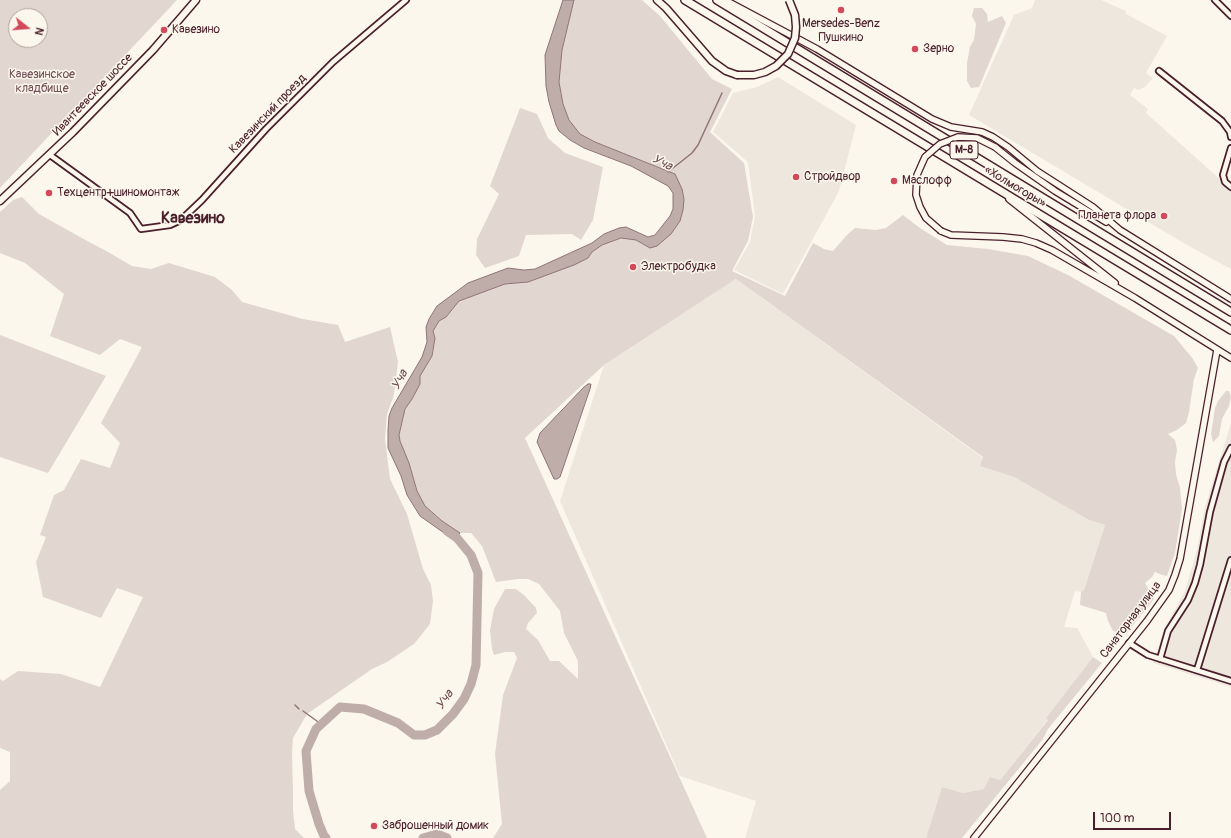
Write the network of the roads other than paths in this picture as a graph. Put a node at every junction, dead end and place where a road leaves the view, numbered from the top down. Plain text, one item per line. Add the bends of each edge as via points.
1 (196, 0) edge
2 (406, 0) edge
3 (657, 0) edge
4 (685, 0) edge
5 (717, 0) edge
6 (725, 0) edge
7 (789, 0) edge
8 (1215, 0) edge
9 (1231, 16) edge
10 (1159, 71) dead end
11 (1231, 137) edge
12 (1231, 148) edge
13 (50, 155) junction
14 (988, 183) junction
15 (1231, 187) edge
16 (0, 201) edge
17 (1120, 230) junction
18 (1135, 298) junction
19 (1230, 298) edge
20 (1231, 312) edge
21 (1231, 330) edge
22 (1217, 350) junction
23 (1231, 358) edge
24 (1231, 448) edge
25 (1231, 560) edge
26 (1129, 643) junction
27 (1160, 659) junction
28 (1196, 670) junction
29 (1231, 681) edge
30 (974, 838) edge

1 - 13 main road, Ивантеевское шоссе via 153,50
2 - 13 street, Кавезинский проезд via 333,62 266,129 202,200 181,220 170,225 141,229 130,213
3 - 7 main road, bridge via 712,62 737,75 765,72 776,66 788,54 796,27 795,15
4 - 14 highway, «Холмогоры» / М-8
5 - 20 highway, «Холмогоры» / М-8
6 - 17 street via 817,49 932,119 951,127 982,132 993,137 1037,171 1094,207
8 - 9 street
10 - 11 street via 1222,121
12 - 15 street via 1223,174 1225,182
13 - 16 main road, Ивантеевское шоссе
14 - 18 street
14 - 21 highway, «Холмогоры» / М-8
17 - 18 street, bridge via 1055,191 995,147 977,138 958,138 940,144 925,157 917,175 916,195 920,207 926,218 941,231 951,235 1004,237 1036,243
17 - 19 street
18 - 22 street
22 - 23 street
22 - 26 street, Санаторная улица via 1179,565 1169,590
24 - 27 street via 1215,490 1195,583 1188,600 1168,631
25 - 28 street
26 - 27 street
26 - 30 street, Санаторная улица
27 - 28 street
28 - 29 street

